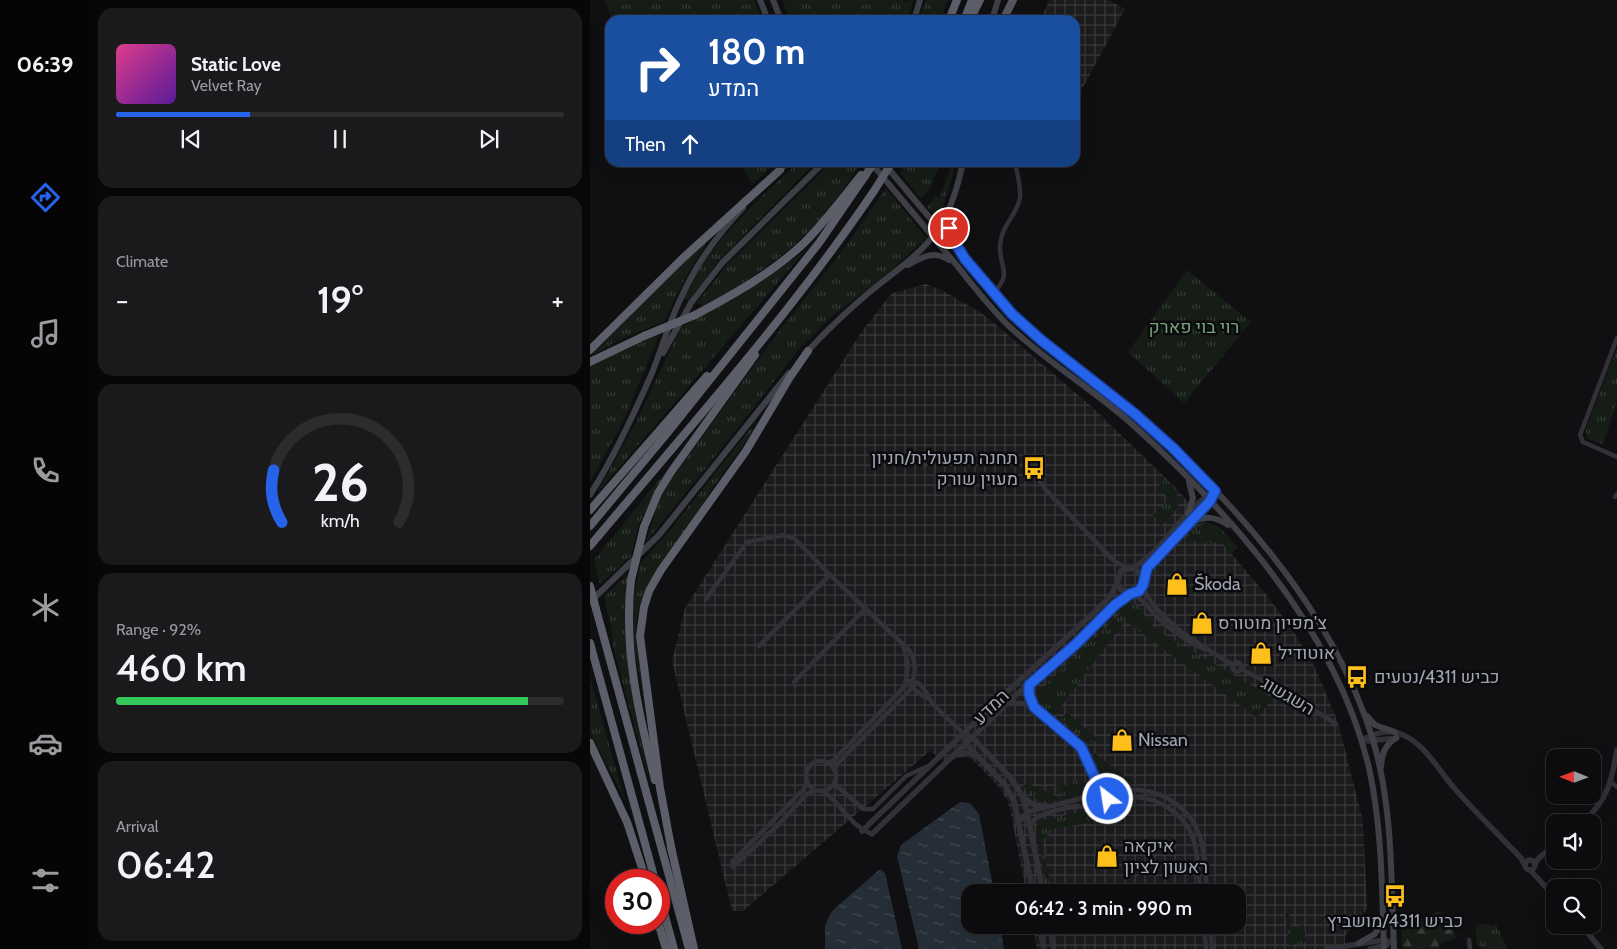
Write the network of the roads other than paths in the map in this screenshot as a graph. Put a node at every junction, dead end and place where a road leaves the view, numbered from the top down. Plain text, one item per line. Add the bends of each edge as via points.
1 (760, 0) edge
2 (773, 0) edge
3 (920, 0) edge
4 (957, 0) edge
5 (972, 0) edge
6 (980, 0) edge
7 (998, 0) edge
8 (1013, 0) edge
9 (766, 15) edge
10 (779, 15) edge
11 (916, 15) edge
12 (951, 15) edge
13 (966, 15) edge
14 (972, 15) edge
15 (994, 15) edge
16 (1006, 15) edge
17 (783, 167) edge
18 (819, 167) edge
19 (869, 167) edge
20 (876, 167) edge
21 (887, 167) edge
22 (889, 167) edge
23 (962, 167) edge
24 (1016, 167) edge
25 (780, 170) junction
26 (864, 175) junction
27 (954, 196) junction
28 (938, 229) junction
29 (932, 237) junction
30 (965, 259) junction
31 (956, 265) junction
32 (813, 277) junction
33 (886, 279) junction
34 (993, 292) junction
35 (746, 334) junction
36 (1617, 338) edge
37 (590, 350) edge
38 (808, 351) junction
39 (590, 362) edge
40 (652, 372) junction
41 (1617, 456) edge
42 (1184, 474) junction
43 (1037, 477) dead end
44 (1215, 491) junction
45 (590, 495) edge
46 (1208, 499) junction
47 (590, 510) edge
48 (1188, 514) junction
49 (1190, 522) junction
50 (590, 526) edge
51 (1236, 530) junction
52 (590, 546) edge
53 (1110, 557) junction
54 (1129, 568) junction
55 (830, 575) junction
56 (1118, 579) junction
57 (1143, 582) junction
58 (590, 586) edge
59 (1131, 594) junction
60 (706, 599) dead end
61 (590, 602) edge
62 (865, 609) junction
63 (590, 643) edge
64 (902, 644) junction
65 (759, 646) dead end
66 (1217, 655) junction
67 (913, 680) junction
68 (906, 681) junction
69 (794, 682) dead end
70 (1029, 685) junction
71 (911, 687) junction
72 (929, 699) junction
73 (1008, 703) junction
74 (1034, 707) junction
75 (1364, 713) junction
76 (1335, 723) dead end
77 (981, 730) junction
78 (963, 734) junction
79 (1396, 735) junction
80 (973, 738) junction
81 (1372, 738) junction
82 (1361, 740) junction
83 (590, 743) edge
84 (966, 744) junction
85 (985, 750) junction
86 (1617, 750) edge
87 (953, 755) junction
88 (980, 759) junction
89 (827, 763) junction
90 (929, 766) junction
91 (835, 771) junction
92 (1093, 771) junction
93 (1381, 773) junction
94 (806, 779) junction
95 (835, 781) junction
96 (1611, 782) junction
97 (1617, 787) edge
98 (815, 790) junction
99 (822, 791) junction
100 (1104, 792) junction
101 (1090, 793) junction
102 (1022, 795) junction
103 (1107, 805) junction
104 (1046, 806) junction
105 (1090, 807) junction
106 (1027, 812) junction
107 (1591, 814) edge
108 (1020, 822) junction
109 (1030, 827) junction
110 (862, 831) junction
111 (872, 834) joint
112 (672, 852) junction
113 (1546, 852) edge
114 (732, 862) dead end
115 (1531, 864) junction
116 (733, 867) dead end
117 (642, 869) edge
118 (652, 869) edge
119 (1032, 884) edge
120 (1041, 884) edge
121 (1199, 884) edge
122 (1206, 884) edge
123 (1546, 885) edge
124 (1382, 914) junction
125 (662, 934) edge
126 (670, 934) edge
127 (1041, 934) edge
128 (1051, 934) edge
129 (1205, 934) edge
130 (1211, 934) edge
131 (1588, 934) edge
132 (1469, 940) dead end
133 (1359, 944) junction
134 (1384, 945) edge
135 (1394, 946) edge
136 (666, 949) edge
137 (674, 949) edge
138 (689, 949) edge
139 (694, 949) edge
140 (1044, 949) edge
141 (1054, 949) edge
142 (1206, 949) edge
143 (1212, 949) edge
144 (1327, 949) edge
145 (1370, 949) edge
146 (1470, 949) edge
147 (1601, 949) edge

1 - 9 main road
2 - 10 main road
3 - 11 main road
4 - 12 highway
5 - 13 highway
6 - 14 highway
7 - 15 main road
8 - 16 highway
17 - 25 main road
18 - 40 main road via 702,288
19 - 26 highway, bridge
20 - 29 main road
21 - 28 main road
22 - 32 highway, bridge
23 - 27 main road
24 - 34 street via 1020,195 1018,207 1001,240 1000,254 1005,272 1003,284
25 - 37 highway via 683,258
25 - 40 main road via 722,231 699,264 680,299
26 - 35 highway via 819,243
26 - 39 highway, bridge via 803,243 746,286 695,315
27 - 28 main road
27 - 30 main road via 949,228
28 - 29 main road
28 - 30 main road
29 - 31 main road
29 - 33 main road
30 - 34 main road
31 - 33 main road via 943,256 930,254
31 - 42 main road via 1012,328 1118,413
32 - 52 highway
32 - 112 highway, bridge via 671,472 644,527 631,580 628,614 630,655
33 - 38 main road
34 - 44 main road via 1034,334 1169,444
35 - 47 highway
35 - 50 highway
36 - 41 street via 1580,435 1583,442
38 - 61 main road via 659,535
38 - 112 highway via 746,451 661,570 644,607 640,625 641,650
40 - 45 main road
42 - 46 main road
42 - 48 main road via 1192,494
43 - 53 street
44 - 46 street
44 - 75 main road via 1262,543 1321,625 1350,678
46 - 48 street
46 - 49 street
46 - 51 main road
48 - 54 street via 1143,562
49 - 51 main road via 1212,517
49 - 57 street via 1147,568
51 - 82 main road via 1280,585 1321,647
53 - 54 street
53 - 56 street via 1116,566
54 - 56 street via 1121,571
54 - 57 street via 1140,573
55 - 60 street via 790,536 753,540 743,545
55 - 62 street
55 - 65 street
56 - 59 street via 1120,589
56 - 78 street, המדע via 1112,594 1096,611
57 - 59 street via 1139,591
57 - 66 street via 1146,596 1159,612
58 - 138 highway, bridge
59 - 66 street via 1143,600 1175,633
59 - 70 street, המדע
62 - 64 street
62 - 69 street
63 - 118 highway
64 - 67 street via 912,655 915,665
64 - 68 street via 908,665
66 - 76 street, השגשוג via 1233,665 1235,672 1241,669
67 - 68 street
67 - 71 street
67 - 72 street via 928,693
68 - 71 street
68 - 89 street via 905,686 834,761
70 - 73 street, המדע
70 - 74 street
71 - 72 street
71 - 91 street via 837,764
72 - 78 street
73 - 74 street via 1025,703
73 - 77 street, המדע
74 - 92 street via 1081,747
75 - 79 main road via 1375,725
75 - 81 main road
77 - 80 street, המדע
77 - 85 street via 980,739
78 - 80 street
78 - 84 street
78 - 90 street, המדע
79 - 81 street
79 - 93 main road via 1382,755
79 - 115 street via 1424,750 1455,789
80 - 84 street, המדע
80 - 85 street
81 - 82 street
81 - 93 main road
82 - 124 main road via 1376,813
83 - 117 highway via 627,822
84 - 87 street, המדע
84 - 88 street
85 - 102 street
86 - 96 street
87 - 88 street via 969,753
87 - 111 street, המדע
88 - 108 street via 1009,791
89 - 91 street
89 - 94 street via 810,766
90 - 95 street via 906,776 873,810 863,809
90 - 110 street, המדע
91 - 95 street
92 - 100 street
92 - 101 street
93 - 135 main road via 1389,831
94 - 98 street
94 - 114 street via 804,789
95 - 99 street via 829,789
96 - 97 street
96 - 107 street via 1606,796
98 - 99 street
98 - 116 street via 807,794
99 - 110 street via 831,796
100 - 101 street
100 - 103 street
100 - 122 street via 1132,790 1153,793 1171,800 1187,813 1201,839
101 - 104 street via 1079,799
101 - 105 street via 1087,800
102 - 104 street via 1030,804
102 - 106 street
103 - 105 street via 1098,810
103 - 121 street via 1124,798 1143,798 1159,802 1176,814 1193,838
104 - 106 street
105 - 109 street via 1042,814
106 - 108 street
106 - 109 street
108 - 119 street
109 - 120 street
110 - 111 street
112 - 139 highway
113 - 115 street
115 - 123 street
124 - 133 main road via 1378,931
124 - 134 main road
125 - 136 highway
126 - 137 highway
127 - 140 street
128 - 141 street
129 - 142 street
130 - 143 street
131 - 147 street
132 - 146 street
133 - 134 street
133 - 144 street
134 - 135 street
134 - 145 street

